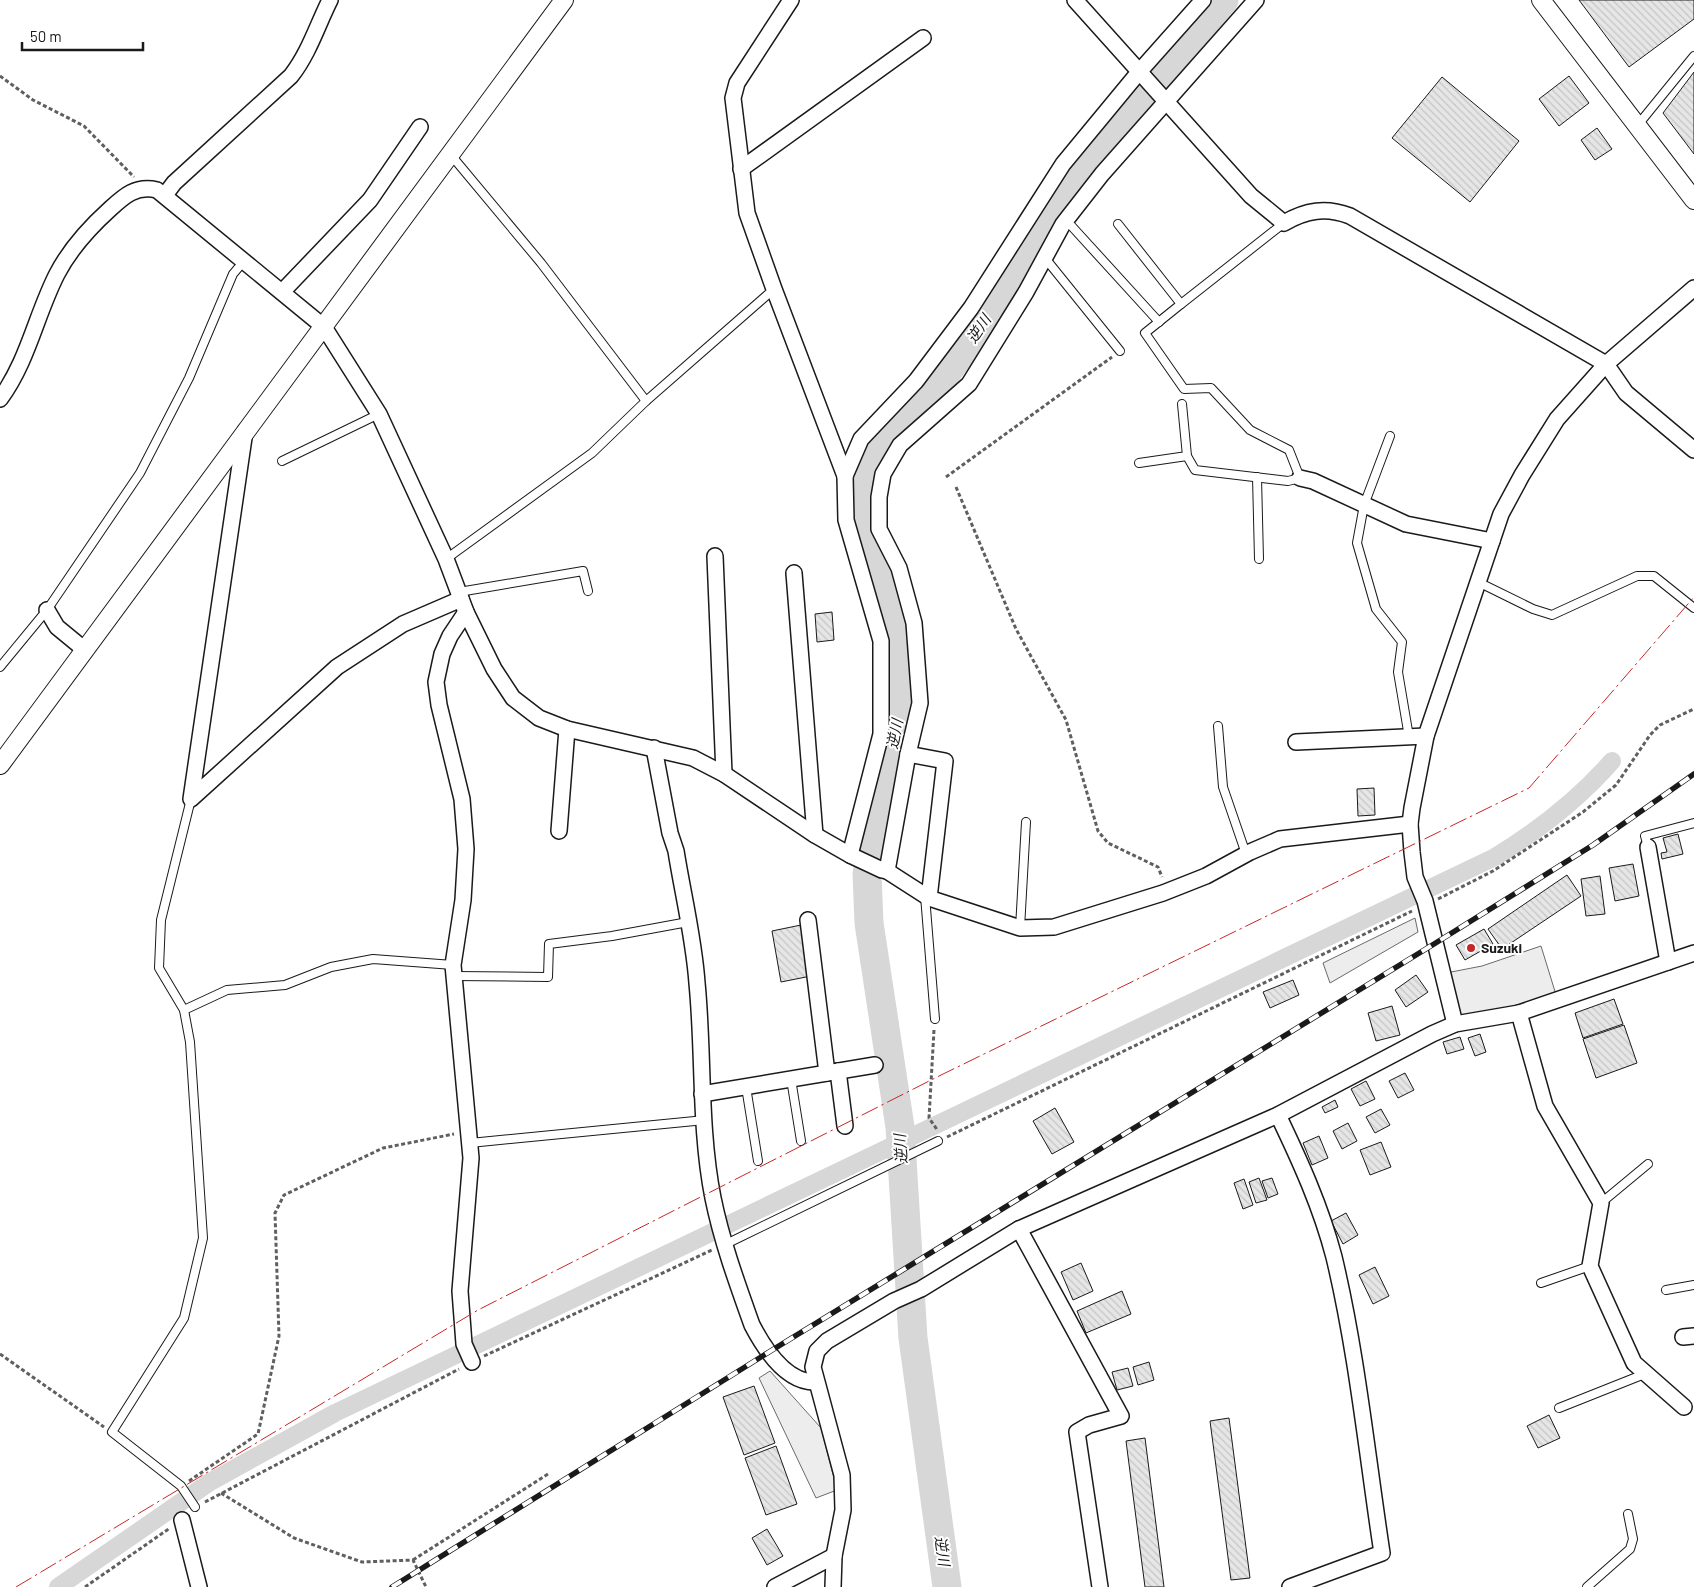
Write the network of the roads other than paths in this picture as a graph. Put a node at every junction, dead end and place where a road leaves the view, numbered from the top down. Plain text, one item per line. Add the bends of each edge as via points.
1 (330, 0) edge
2 (564, 0) edge
3 (791, 0) edge
4 (1075, 0) edge
5 (1203, 0) edge
6 (1256, 0) edge
7 (1541, 0) edge
8 (923, 38) dead end
9 (1694, 56) edge
10 (1141, 75) junction
11 (1162, 97) junction
12 (1637, 126) junction
13 (420, 127) dead end
14 (451, 155) junction
15 (741, 169) junction
16 (165, 195) junction
17 (1694, 200) edge
18 (1066, 220) junction
19 (1284, 222) junction
20 (1118, 224) dead end
21 (1045, 258) junction
22 (244, 260) junction
23 (1694, 288) edge
24 (774, 289) junction
25 (282, 292) junction
26 (1181, 304) junction
27 (1159, 322) junction
28 (324, 327) junction
29 (1120, 351) road end
30 (1606, 364) junction
31 (1, 395) edge
32 (646, 401) junction
33 (1182, 404) dead end
34 (379, 414) junction
35 (245, 431) junction
36 (1390, 436) dead end
37 (1694, 450) edge
38 (1188, 456) junction
39 (282, 461) dead end
40 (1139, 463) dead end
41 (846, 476) junction
42 (1257, 477) junction
43 (1300, 478) junction
44 (1364, 505) junction
45 (1492, 541) junction
46 (715, 556) dead end
47 (446, 559) junction
48 (1259, 559) dead end
49 (794, 573) dead end
50 (1478, 582) junction
51 (588, 591) dead end
52 (462, 601) junction
53 (1694, 608) edge
54 (47, 610) junction
55 (85, 650) junction
56 (0, 667) edge
57 (1218, 726) dead end
58 (567, 729) junction
59 (1426, 736) junction
60 (1409, 737) junction
61 (1296, 742) dead end
62 (654, 748) junction
63 (908, 754) junction
64 (0, 765) edge
65 (724, 774) junction
66 (191, 799) junction
67 (1026, 822) dead end
68 (1694, 823) edge
69 (1410, 824) junction
70 (559, 831) dead end
71 (815, 835) junction
72 (1648, 847) joint
73 (1246, 854) junction
74 (856, 858) junction
75 (884, 870) junction
76 (927, 897) junction
77 (808, 920) dead end
78 (688, 922) junction
79 (1020, 928) junction
80 (1694, 954) edge
81 (1668, 962) junction
82 (454, 970) junction
83 (184, 1010) junction
84 (1518, 1013) junction
85 (935, 1019) road end
86 (1455, 1024) junction
87 (875, 1065) dead end
88 (832, 1072) junction
89 (791, 1079) junction
90 (746, 1087) junction
91 (702, 1094) junction
92 (1278, 1115) junction
93 (704, 1120) junction
94 (845, 1126) dead end
95 (470, 1137) junction
96 (940, 1139) road end
97 (801, 1141) dead end
98 (758, 1161) dead end
99 (1648, 1164) dead end
100 (1601, 1203) junction
101 (1019, 1229) junction
102 (723, 1243) junction
103 (1590, 1266) junction
104 (1540, 1283) dead end
105 (1694, 1285) edge
106 (1666, 1290) dead end
107 (469, 1354) road end
108 (1647, 1373) junction
109 (816, 1382) junction
110 (1684, 1407) dead end
111 (1559, 1408) dead end
112 (194, 1506) road end
113 (1628, 1514) dead end
114 (182, 1520) road end
115 (834, 1556) junction
116 (198, 1587) edge
117 (775, 1587) edge
118 (833, 1587) edge
119 (1100, 1587) edge
120 (1290, 1587) edge
121 (1588, 1587) edge

1 - 16 street via 311,45 291,76 174,183
2 - 14 street
3 - 15 street via 737,83 733,98
4 - 10 street
5 - 10 street
6 - 11 street
7 - 12 street
8 - 15 street
9 - 12 lane
10 - 11 street
10 - 41 street via 1063,164 972,308 916,381 861,439
11 - 18 street
11 - 19 street via 1251,196
12 - 17 street
13 - 25 street via 370,200
14 - 28 street
14 - 32 lane via 542,263
15 - 24 street via 747,213
16 - 22 street
16 - 31 street via 157,190 141,188 123,197 89,228 66,258 48,294 27,352
18 - 21 street
18 - 27 lane
19 - 26 lane
19 - 30 street via 1325,209 1350,216
20 - 26 lane
21 - 29 lane
21 - 63 street via 969,384 900,446 883,474 879,529 899,568 914,623 920,703
22 - 25 street
22 - 54 lane via 233,274 189,378 140,473
23 - 30 street
24 - 32 lane
24 - 41 street
25 - 28 street
26 - 27 lane
27 - 43 lane via 1145,333 1184,389 1211,388 1250,430 1289,450
28 - 34 street
28 - 35 street
30 - 37 street via 1626,393
30 - 45 street via 1557,419 1501,514
32 - 47 lane via 592,454
33 - 38 lane
34 - 39 lane
34 - 47 street
35 - 55 street
35 - 66 street
36 - 44 lane
38 - 40 lane
38 - 42 lane via 1195,470
41 - 74 street via 846,520 881,642 880,734
42 - 43 lane via 1288,481
42 - 48 lane
43 - 44 street
44 - 45 street via 1406,524
44 - 60 lane via 1357,543 1376,609 1402,642 1398,672
45 - 50 street
46 - 65 street
47 - 52 street
49 - 71 street
50 - 53 lane via 1552,615 1637,576 1654,576
50 - 59 street
51 - 52 lane via 583,571
52 - 58 street via 494,669 513,698 539,718
52 - 66 street via 403,624 337,667
52 - 82 street via 442,654 436,682 462,799 466,849
54 - 55 street via 57,627
54 - 56 lane
55 - 64 street
57 - 73 lane via 1223,787
58 - 62 street
58 - 70 street
59 - 60 street
59 - 69 street
60 - 61 street
62 - 65 street via 693,758
62 - 78 street
63 - 75 street
63 - 76 street via 946,761
65 - 71 street
66 - 83 lane via 161,920 158,968
67 - 79 lane
68 - 72 lane via 1645,836
69 - 73 street via 1280,839
69 - 86 street via 1416,877
71 - 74 street
72 - 81 street
73 - 79 street via 1167,892 1054,926
74 - 75 street
75 - 76 street
76 - 79 street
76 - 85 lane
77 - 88 street
78 - 82 lane via 550,944 548,977
78 - 91 street via 697,982
80 - 81 street
81 - 84 street
82 - 83 lane via 373,958 331,967 285,985 227,990
82 - 95 street
83 - 112 lane via 190,1042 203,1238 184,1318 112,1432 182,1487
84 - 86 street
84 - 100 street via 1545,1106
86 - 92 street
87 - 88 street
88 - 89 street
88 - 94 street
89 - 90 street
89 - 97 lane
90 - 91 street
90 - 98 lane
91 - 93 street
92 - 101 street
92 - 120 street via 1307,1177 1333,1256 1348,1330 1382,1553
93 - 95 lane
93 - 102 street via 713,1197
95 - 107 street via 460,1291
96 - 102 lane via 873,1174
99 - 100 lane
100 - 103 street
101 - 109 street via 832,1338 817,1351 813,1367
101 - 119 street via 1121,1416 1077,1432
102 - 109 street via 758,1337 792,1376
103 - 104 lane
103 - 108 street via 1634,1363
105 - 106 lane
108 - 110 street
108 - 111 lane
109 - 115 street via 842,1475 843,1510
113 - 121 lane via 1633,1539 1630,1549
114 - 116 street
115 - 117 street
115 - 118 street

